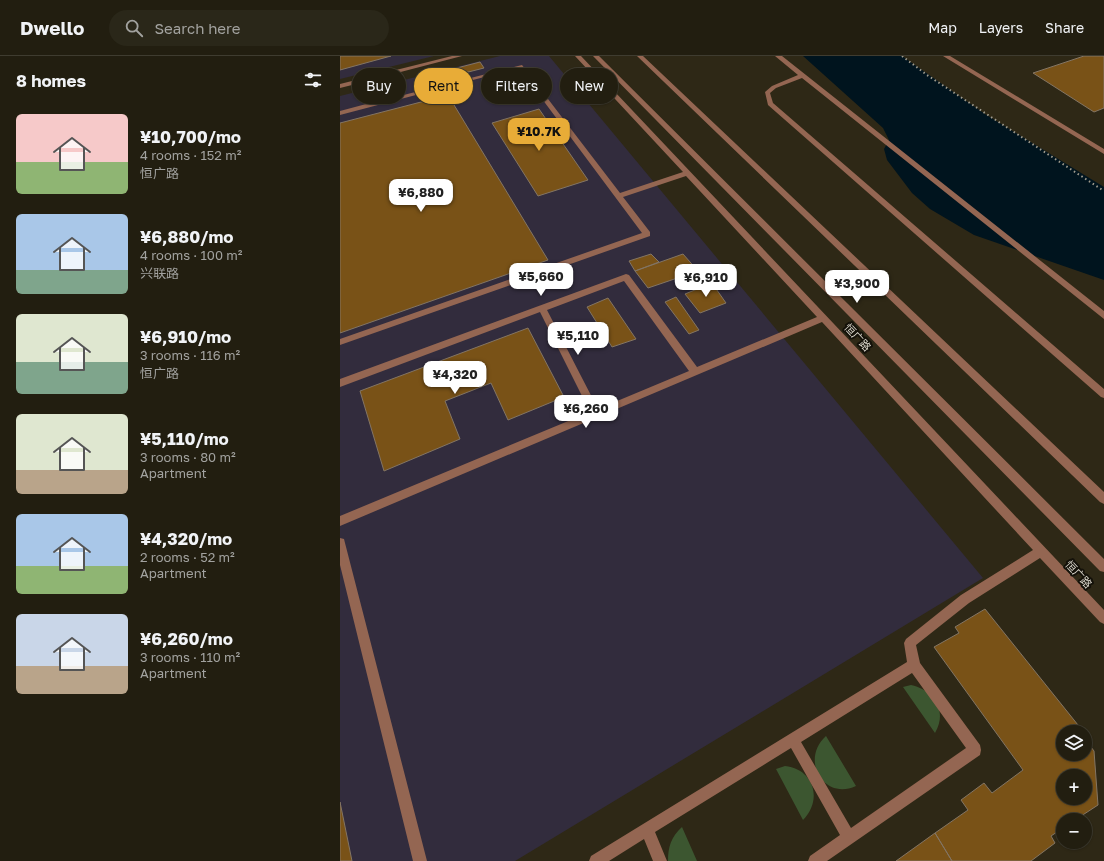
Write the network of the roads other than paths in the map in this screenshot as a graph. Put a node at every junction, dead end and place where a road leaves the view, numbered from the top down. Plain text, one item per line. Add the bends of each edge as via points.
1 (424, 56) edge
2 (459, 56) edge
3 (578, 56) edge
4 (596, 56) edge
5 (640, 56) edge
6 (778, 56) edge
7 (946, 56) edge
8 (428, 64) junction
9 (406, 69) edge
10 (802, 76) junction
11 (352, 83) edge
12 (340, 86) edge
13 (406, 96) edge
14 (374, 104) edge
15 (340, 113) edge
16 (1104, 152) edge
17 (688, 173) junction
18 (619, 196) junction
19 (542, 308) junction
20 (1104, 316) edge
21 (824, 318) junction
22 (340, 342) edge
23 (695, 372) junction
24 (340, 383) edge
25 (1104, 394) edge
26 (596, 414) junction
27 (1104, 499) edge
28 (340, 521) edge
29 (340, 542) edge
30 (1041, 551) junction
31 (1104, 567) edge
32 (1104, 618) edge
33 (914, 665) junction
34 (792, 740) junction
35 (647, 830) junction
36 (849, 838) junction
37 (420, 861) edge
38 (596, 861) edge
39 (660, 861) edge
40 (815, 861) edge

1 - 8 street
2 - 8 street
3 - 17 street, 恒广路
4 - 31 street, 恒广路
5 - 27 street
6 - 10 street
7 - 16 street
8 - 9 street
10 - 20 street
10 - 25 street via 774,87 767,93 770,104
11 - 12 street
13 - 18 street via 520,66
14 - 15 street
17 - 18 street
17 - 21 street, 恒广路
18 - 22 street via 646,234
19 - 23 street via 626,277
19 - 24 street
19 - 26 street
21 - 23 street
21 - 30 street, 恒广路
23 - 26 street
26 - 28 street
29 - 37 street
30 - 32 street, 恒广路
30 - 33 street via 965,599 910,643
33 - 34 street
33 - 36 street via 975,750
34 - 35 street
34 - 36 street
35 - 38 street
35 - 39 street
36 - 40 street

